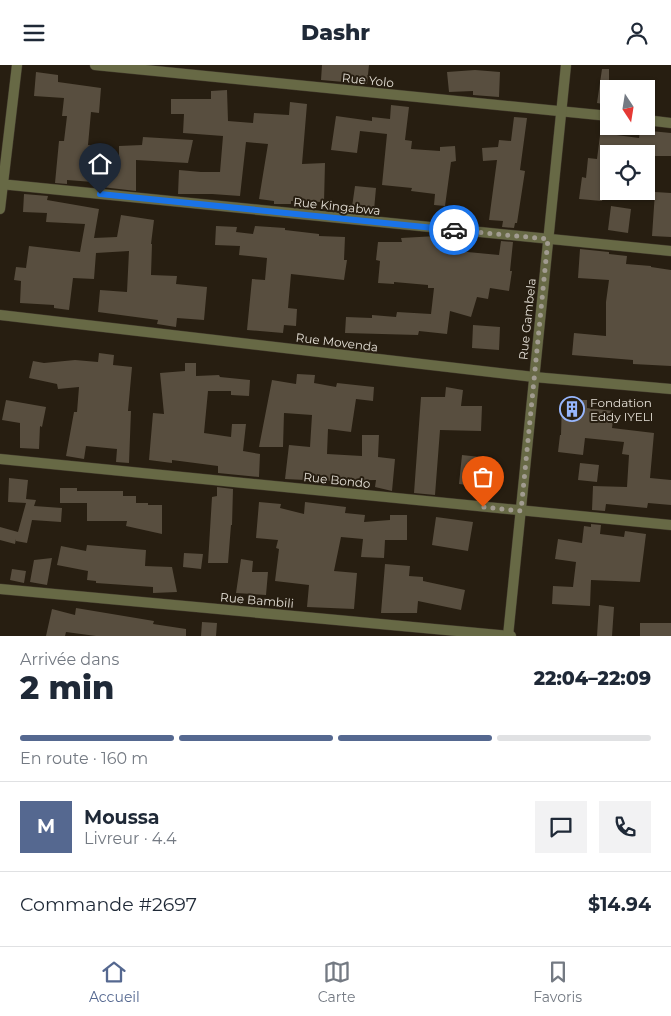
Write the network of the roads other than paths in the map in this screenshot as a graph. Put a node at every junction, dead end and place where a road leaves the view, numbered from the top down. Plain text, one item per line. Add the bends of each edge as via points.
1 (17, 65) edge
2 (94, 65) edge
3 (566, 65) edge
4 (560, 112) junction
5 (600, 115) edge
6 (655, 121) edge
7 (671, 123) edge
8 (1, 184) edge
9 (0, 209) edge
10 (548, 239) junction
11 (671, 251) edge
12 (0, 315) edge
13 (534, 377) junction
14 (671, 389) edge
15 (0, 459) edge
16 (521, 511) junction
17 (671, 525) edge
18 (0, 589) edge
19 (509, 636) edge

1 - 8 street
2 - 4 street, Rue Yolo
3 - 4 street, Rue Gambela
4 - 5 street, Rue Yolo
4 - 10 street, Rue Gambela
6 - 7 street
8 - 9 street
8 - 10 street, Rue Kingabwa
10 - 11 street, Rue Kingabwa
10 - 13 street, Rue Gambela
12 - 13 street, Rue Movenda
13 - 14 street, Rue Movenda
13 - 16 street, Rue Gambela
15 - 16 street, Rue Bondo
16 - 17 street, Rue Bondo
16 - 19 street, Rue Gambela
18 - 19 street, Rue Bambili

